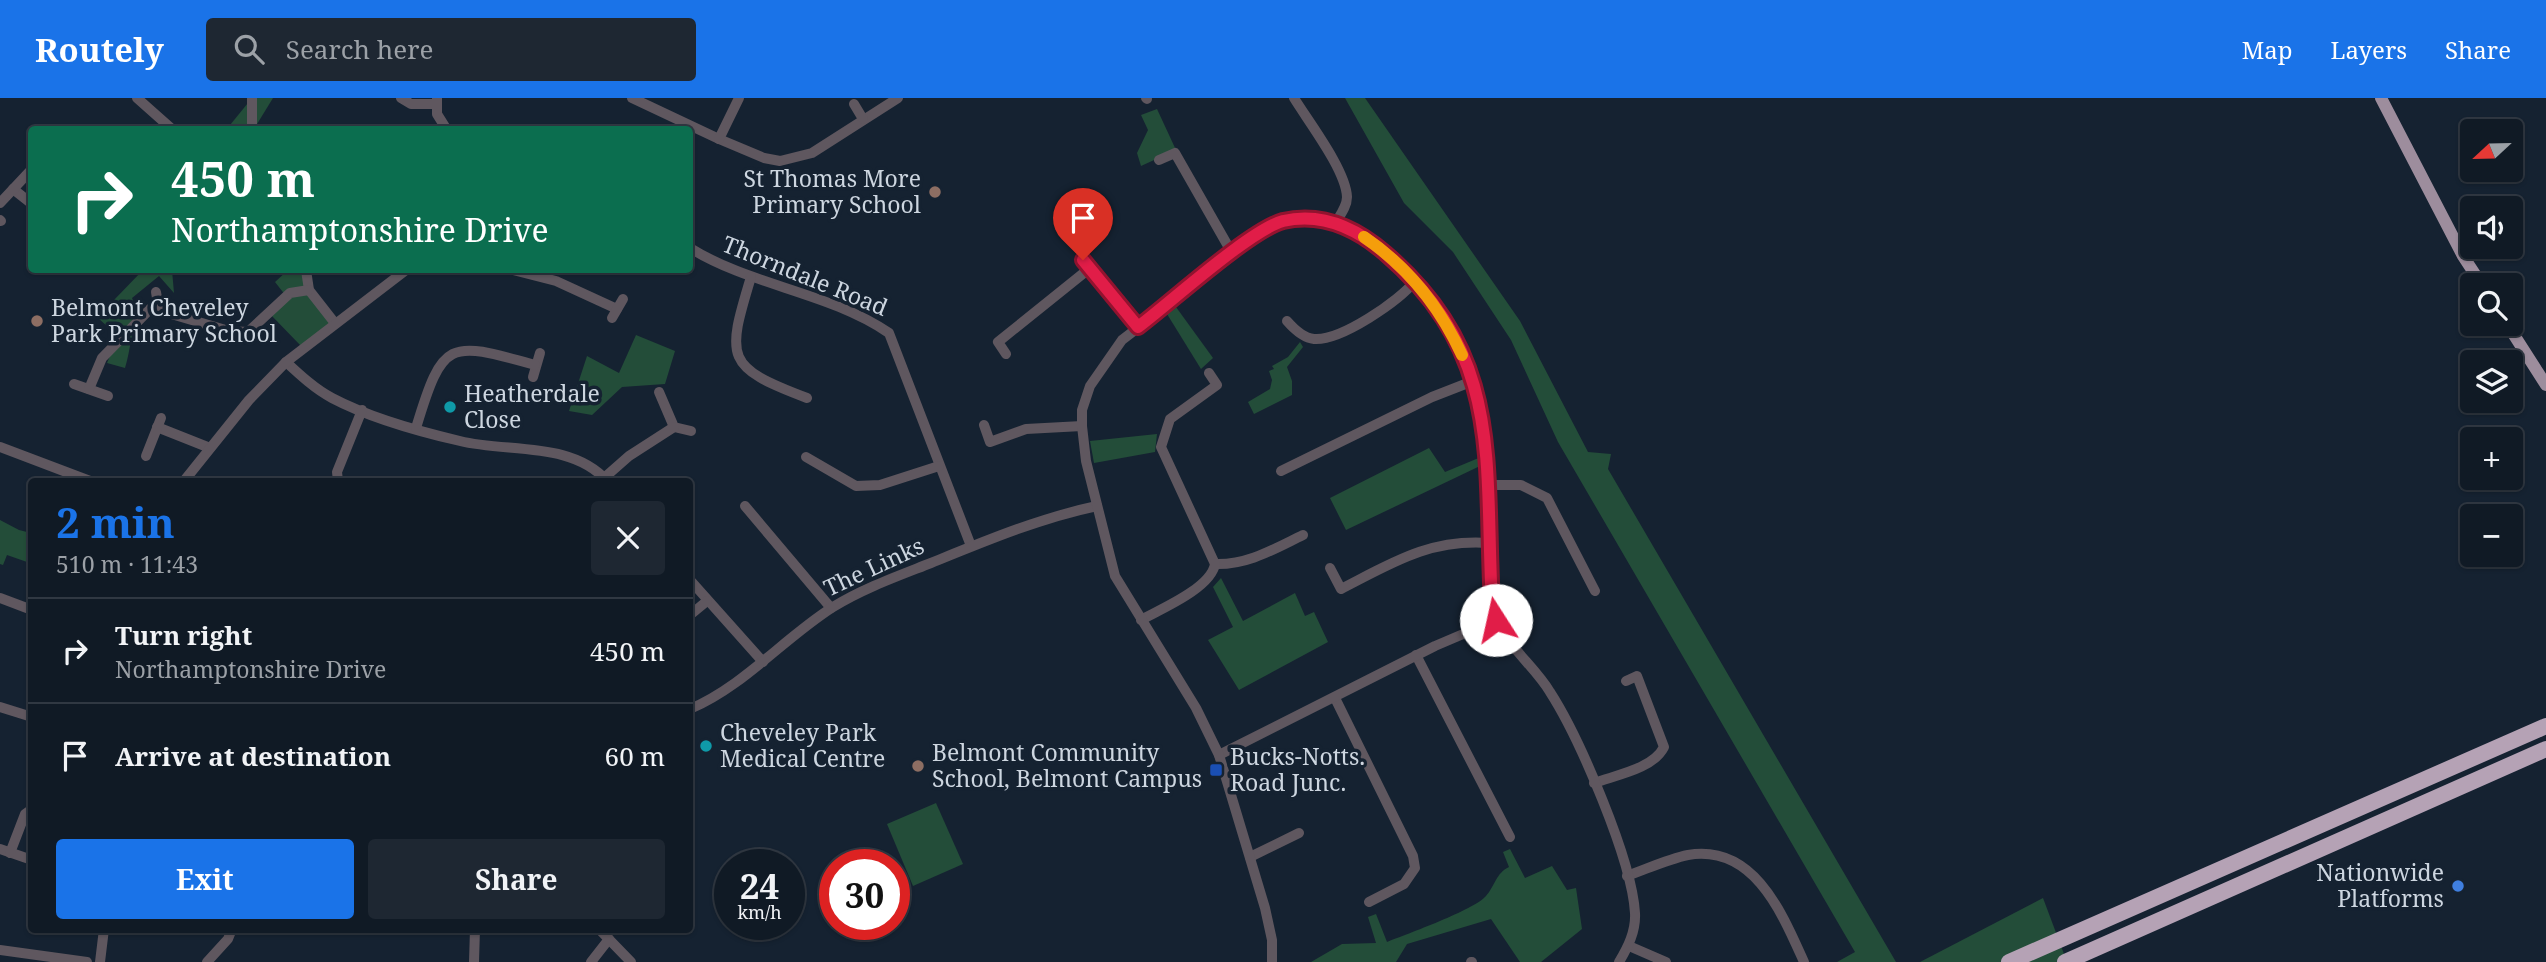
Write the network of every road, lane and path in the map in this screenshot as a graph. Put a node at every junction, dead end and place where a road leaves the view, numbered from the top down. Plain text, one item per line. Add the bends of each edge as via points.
1 (137, 98) edge
2 (265, 98) edge
3 (401, 98) edge
4 (632, 98) edge
5 (739, 98) edge
6 (1294, 98) edge
7 (2381, 98) edge
8 (896, 100) edge
9 (252, 101) edge
10 (436, 101) edge
11 (853, 104) dead end
12 (863, 119) junction
13 (168, 126) edge
14 (252, 126) edge
15 (444, 126) edge
16 (691, 126) edge
17 (693, 127) edge
18 (719, 139) junction
19 (1159, 160) dead end
20 (28, 173) edge
21 (13, 189) junction
22 (28, 201) edge
23 (0, 203) edge
24 (1336, 222) junction
25 (693, 249) edge
26 (1232, 253) junction
27 (306, 273) edge
28 (402, 273) edge
29 (525, 273) edge
30 (2474, 273) edge
31 (751, 277) junction
32 (1415, 281) junction
33 (309, 290) junction
34 (156, 292) dead end
35 (155, 309) junction
36 (618, 309) dead end
37 (1287, 321) dead end
38 (334, 322) junction
39 (1138, 327) junction
40 (2515, 336) edge
41 (2521, 344) junction
42 (540, 353) dead end
43 (1006, 354) dead end
44 (286, 362) junction
45 (2546, 369) edge
46 (1209, 373) dead end
47 (1473, 381) junction
48 (74, 384) dead end
49 (2546, 386) edge
50 (89, 389) junction
51 (659, 392) dead end
52 (108, 396) dead end
53 (808, 399) dead end
54 (362, 410) junction
55 (984, 425) dead end
56 (1082, 426) junction
57 (674, 427) junction
58 (416, 428) junction
59 (691, 431) dead end
60 (0, 447) edge
61 (210, 448) junction
62 (146, 456) dead end
63 (806, 457) dead end
64 (939, 466) junction
65 (1281, 471) dead end
66 (82, 478) edge
67 (186, 478) edge
68 (338, 478) edge
69 (603, 478) edge
70 (607, 478) edge
71 (1488, 485) junction
72 (744, 506) dead end
73 (1097, 506) junction
74 (1303, 535) dead end
75 (1488, 543) junction
76 (971, 546) junction
77 (1215, 565) junction
78 (1330, 568) dead end
79 (693, 584) edge
80 (1595, 591) dead end
81 (0, 598) edge
82 (707, 601) junction
83 (28, 608) edge
84 (831, 608) junction
85 (693, 613) edge
86 (1141, 620) junction
87 (1496, 620) junction
88 (1416, 655) junction
89 (762, 662) junction
90 (1626, 681) dead end
91 (1335, 698) junction
92 (0, 707) edge
93 (693, 708) edge
94 (28, 716) edge
95 (2546, 726) edge
96 (2546, 749) edge
97 (1219, 755) junction
98 (1594, 783) junction
99 (28, 812) edge
100 (1300, 833) dead end
101 (1510, 837) dead end
102 (5, 851) edge
103 (1250, 857) junction
104 (28, 859) edge
105 (1627, 876) junction
106 (1369, 902) dead end
107 (104, 933) edge
108 (230, 933) edge
109 (475, 933) edge
110 (603, 933) edge
111 (609, 939) junction
112 (1629, 946) junction
113 (0, 950) edge
114 (214, 960) edge
115 (87, 962) edge
116 (100, 962) edge
117 (474, 962) edge
118 (591, 962) edge
119 (631, 962) edge
120 (1272, 962) edge
121 (1619, 962) edge
122 (1667, 962) edge
123 (1804, 962) edge
124 (2009, 962) edge
125 (2065, 962) edge

1 - 13 street
2 - 9 street
3 - 10 street via 411,104
4 - 16 street
5 - 18 street
6 - 24 street via 1342,177 1347,197
7 - 30 main road
8 - 12 street
9 - 14 street
10 - 15 street
11 - 12 street
12 - 18 street via 796,159 764,158
17 - 18 street
19 - 26 street via 1175,153
20 - 21 street
21 - 22 street
21 - 23 street
24 - 26 street via 1282,222
24 - 32 street via 1378,246
25 - 31 street, Thorndale Road
26 - 39 street
27 - 33 street
28 - 38 street
29 - 36 street via 556,281
31 - 53 street via 734,331 743,365 762,381
31 - 64 street, Thorndale Road via 855,315 889,333
32 - 37 street via 1397,300 1326,338 1307,337
32 - 47 street via 1442,313
33 - 35 street via 290,293 248,332 229,331
33 - 38 street
34 - 35 street
35 - 50 street via 102,358
38 - 44 street
39 - 43 street via 1086,264 998,342
39 - 56 street via 1095,375 1082,410
40 - 41 main road
41 - 45 main road
41 - 49 main road
42 - 58 street via 534,371 477,349 456,352 437,369
44 - 54 street via 332,398
44 - 61 street
46 - 77 street via 1217,385 1170,419 1161,447
47 - 65 street
47 - 71 street via 1486,440
48 - 50 street
50 - 52 street
51 - 57 street
54 - 58 street
54 - 68 street
55 - 56 street via 990,442 1026,429
56 - 73 street
57 - 59 street
57 - 70 street via 629,456
58 - 69 street via 461,442 573,458
60 - 66 street
61 - 62 street via 159,423
61 - 67 street
63 - 64 street via 856,486 880,485
64 - 76 street, Thorndale Road
71 - 75 street
71 - 80 street via 1521,485 1547,498
72 - 84 street
73 - 76 street, The Links via 1056,515
73 - 86 street via 1115,576
74 - 77 street via 1257,558
75 - 78 street via 1433,546 1340,589
75 - 87 street
76 - 84 street, The Links
77 - 86 street via 1201,586
79 - 82 street
81 - 83 street
82 - 85 street
82 - 89 street
84 - 89 street, The Links
86 - 97 street via 1196,708
87 - 88 street
87 - 98 street via 1550,692
88 - 91 street
88 - 101 street
89 - 93 street, The Links
90 - 98 street via 1637,676 1664,747 1659,757 1648,763
91 - 97 street
91 - 106 street via 1413,856 1411,877
92 - 94 street
95 - 124 highway
96 - 125 highway
97 - 103 street
98 - 105 street
99 - 102 street
100 - 103 street
102 - 104 street
103 - 120 street via 1270,930
105 - 112 street via 1636,915
105 - 123 street via 1687,855 1713,855 1742,863 1777,908
107 - 116 street
108 - 114 street
109 - 117 street
110 - 111 street
111 - 118 street
111 - 119 street
112 - 121 street
112 - 122 street
113 - 115 street

